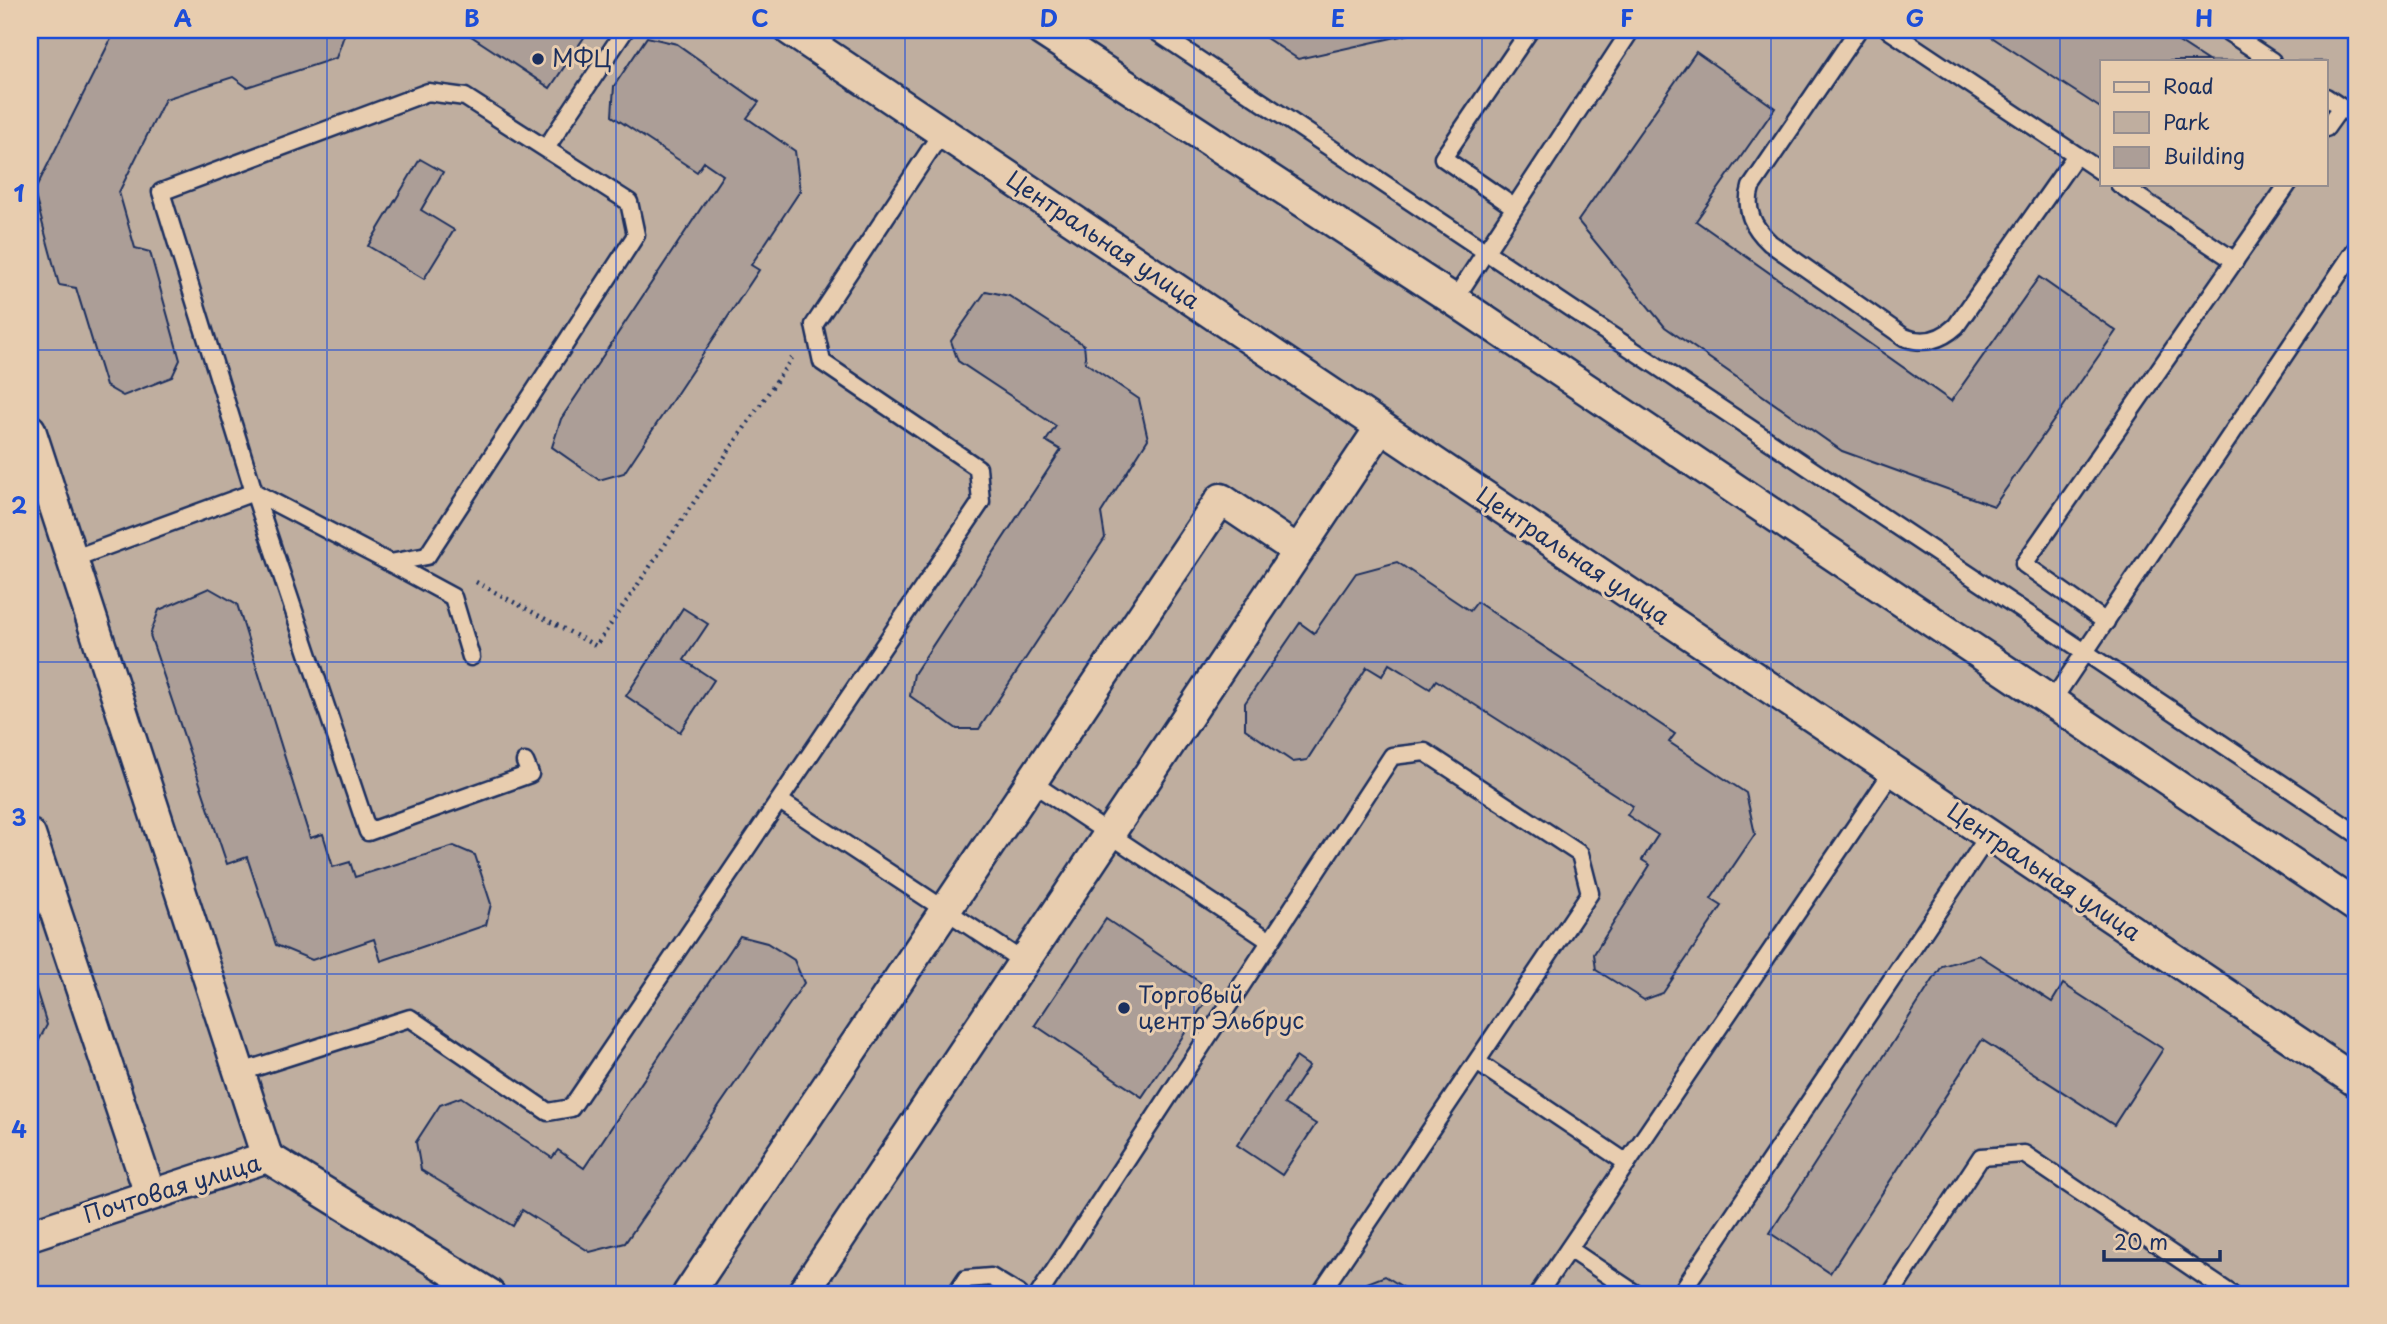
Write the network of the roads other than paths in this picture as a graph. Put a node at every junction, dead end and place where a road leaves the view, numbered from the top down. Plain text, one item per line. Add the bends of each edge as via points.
1 (625, 30) edge
2 (790, 30) edge
3 (1041, 30) edge
4 (1154, 30) edge
5 (1530, 30) edge
6 (1631, 30) edge
7 (1857, 30) edge
8 (1889, 30) edge
9 (2225, 30) edge
10 (2271, 60) edge
11 (2328, 98) edge
12 (2341, 107) junction
13 (2357, 118) edge
14 (2328, 125) edge
15 (942, 132) junction
16 (545, 148) junction
17 (2076, 155) junction
18 (2100, 171) edge
19 (2122, 186) edge
20 (2287, 186) edge
21 (1514, 206) junction
22 (2357, 247) edge
23 (1485, 251) junction
24 (2235, 261) junction
25 (1454, 300) junction
26 (1381, 427) junction
27 (30, 430) edge
28 (254, 492) junction
29 (1298, 551) junction
30 (72, 559) junction
31 (390, 563) junction
32 (2106, 622) junction
33 (2086, 652) junction
34 (471, 657) dead end
35 (2052, 701) junction
36 (525, 762) dead end
37 (1893, 771) junction
38 (1031, 782) junction
39 (780, 801) junction
40 (1109, 834) junction
41 (2357, 834) edge
42 (30, 835) edge
43 (1989, 835) junction
44 (2357, 907) edge
45 (945, 910) junction
46 (1270, 941) junction
47 (1024, 962) junction
48 (1477, 1062) junction
49 (241, 1072) junction
50 (2357, 1082) edge
51 (267, 1157) junction
52 (1627, 1163) junction
53 (150, 1194) junction
54 (30, 1235) edge
55 (1569, 1249) junction
56 (489, 1294) edge
57 (688, 1294) edge
58 (802, 1294) edge
59 (956, 1294) edge
60 (1019, 1294) edge
61 (1039, 1294) edge
62 (1320, 1294) edge
63 (1538, 1294) edge
64 (1636, 1294) edge
65 (1679, 1294) edge
66 (1891, 1294) edge
67 (2231, 1294) edge

1 - 16 lane
2 - 15 street, Центральная улица
3 - 25 street
4 - 23 lane
5 - 21 lane via 1443,158
6 - 21 lane
7 - 17 lane via 1751,187 1749,210 1754,225 1770,243 1904,337 1926,341 1955,326
8 - 17 lane
9 - 10 lane
11 - 12 lane
12 - 13 lane
12 - 14 lane
15 - 26 street, Центральная улица
15 - 39 lane via 814,325 822,362 978,468 981,502
16 - 28 lane via 465,97 428,92 161,192
16 - 31 lane via 629,202 636,235 427,556
17 - 18 lane
19 - 24 lane
20 - 24 lane
21 - 23 lane
22 - 32 lane
23 - 25 lane
23 - 33 lane
24 - 32 lane via 2024,564
25 - 35 street
26 - 29 street
26 - 37 street, Центральная улица
27 - 30 street
28 - 30 lane
28 - 31 lane
28 - 36 lane via 368,832 530,774
29 - 38 street via 1221,499
29 - 40 street
30 - 49 street
31 - 34 lane via 453,597
32 - 33 lane
33 - 35 lane
33 - 41 lane
35 - 44 street
37 - 43 street, Центральная улица
37 - 52 lane
38 - 40 lane
38 - 45 street
39 - 45 lane
39 - 49 lane via 571,1108 548,1112 410,1018
40 - 46 lane
40 - 47 street
42 - 53 street
43 - 50 street, Центральная улица
43 - 65 lane
45 - 47 lane
45 - 57 street
46 - 48 lane via 1392,756 1425,752 1580,854 1590,893
46 - 61 lane
47 - 58 street
48 - 52 lane
48 - 62 lane
49 - 51 street
51 - 53 street, Почтовая улица
51 - 56 street, Почтовая улица
52 - 55 lane
53 - 54 street, Почтовая улица
55 - 63 lane
55 - 64 lane
59 - 60 lane via 966,1279 991,1277
66 - 67 lane via 1981,1157 2024,1154

